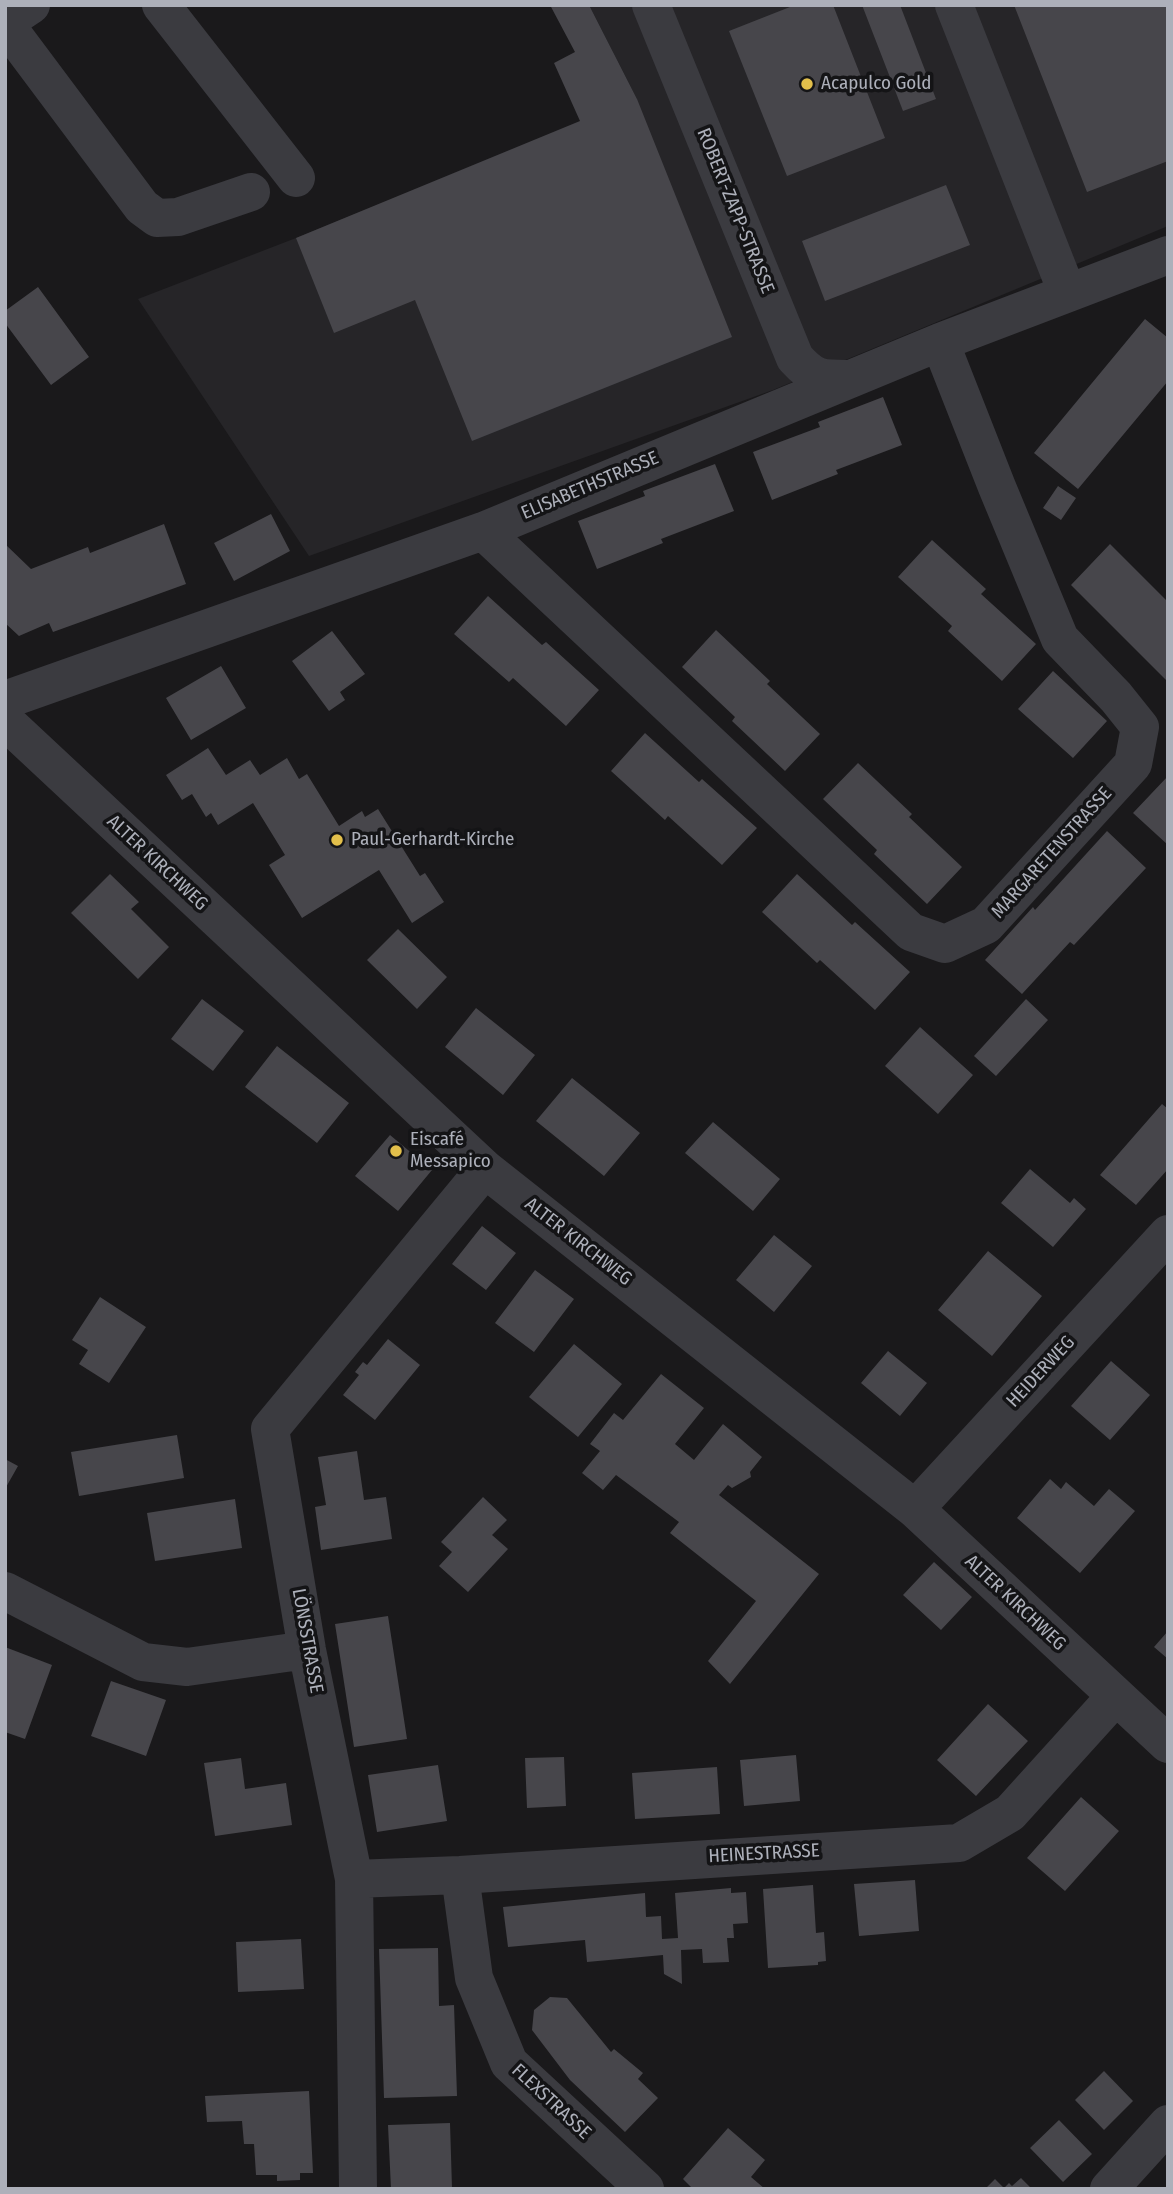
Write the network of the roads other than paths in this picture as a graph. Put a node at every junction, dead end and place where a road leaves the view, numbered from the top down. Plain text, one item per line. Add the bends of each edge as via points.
1 (31, 5) edge
2 (161, 5) edge
3 (651, 5) edge
4 (954, 5) edge
5 (296, 178) dead end
6 (251, 192) dead end
7 (1168, 255) edge
8 (1067, 292) junction
9 (940, 342) junction
10 (850, 379) junction
11 (483, 531) junction
12 (5, 700) edge
13 (5, 721) edge
14 (485, 1169) junction
15 (1168, 1234) edge
16 (915, 1509) junction
17 (5, 1591) edge
18 (307, 1650) junction
19 (1115, 1697) junction
20 (1168, 1744) edge
21 (460, 1875) junction
22 (354, 1879) junction
23 (1168, 2124) edge
24 (358, 2189) edge
25 (645, 2189) edge
26 (1109, 2189) edge

1 - 6 street via 16,15 12,33 142,207 157,218 178,217
2 - 5 street
3 - 10 street, ROBERT-ZAPP-STRASSE via 795,358 808,373 824,379
4 - 8 street
7 - 8 street, ELISABETHSTRASSE
8 - 9 street, ELISABETHSTRASSE
9 - 10 street, ELISABETHSTRASSE
9 - 11 street, MARGARETENSTRASSE via 1060,639 1140,727 1133,764 986,925 945,944 911,932
10 - 11 street, ELISABETHSTRASSE
11 - 12 street, ELISABETHSTRASSE
13 - 14 street, ALTER KIRCHWEG
14 - 16 street, ALTER KIRCHWEG
14 - 18 street, LÖNSSTRASSE via 270,1429
15 - 16 street, HEIDERWEG
16 - 19 street, ALTER KIRCHWEG
17 - 18 street via 144,1662 187,1667
18 - 22 street, LÖNSSTRASSE
19 - 20 street, ALTER KIRCHWEG
19 - 21 street, HEINESTRASSE via 1010,1813 959,1843
21 - 22 street, HEINESTRASSE
21 - 25 street, FLEXSTRASSE via 474,1978 509,2063
22 - 24 street, LÖNSSTRASSE
23 - 26 street

